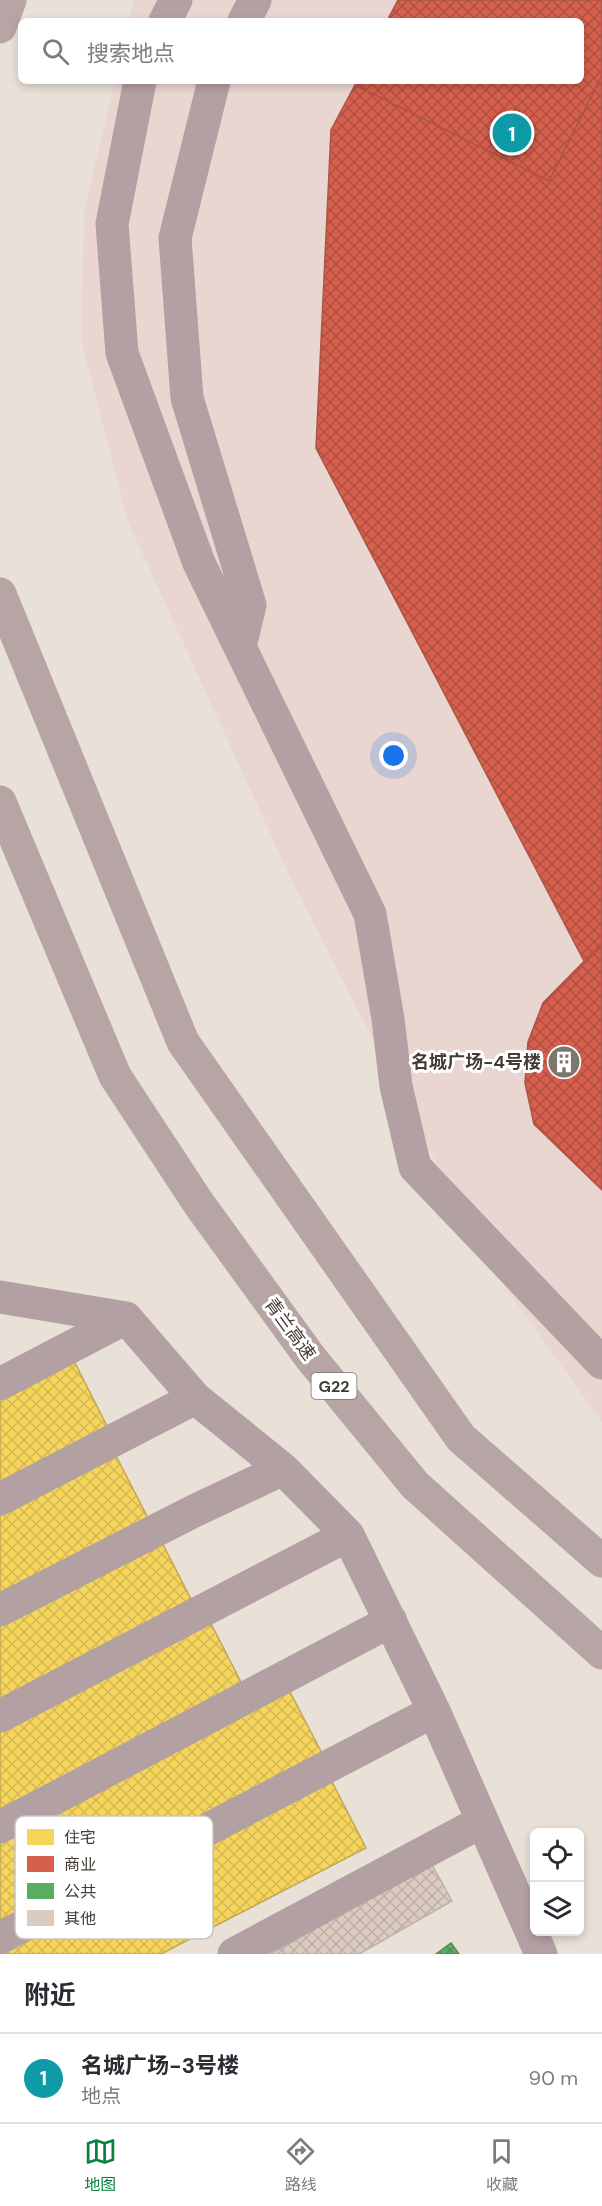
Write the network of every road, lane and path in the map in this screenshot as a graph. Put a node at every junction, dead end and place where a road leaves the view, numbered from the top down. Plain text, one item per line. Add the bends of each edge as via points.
1 (10, 0) edge
2 (176, 0) edge
3 (255, 0) edge
4 (167, 18) edge
5 (246, 18) edge
6 (0, 27) edge
7 (139, 84) edge
8 (213, 84) edge
9 (0, 594) edge
10 (240, 647) junction
11 (0, 802) edge
12 (0, 1297) edge
13 (126, 1318) junction
14 (602, 1363) edge
15 (0, 1384) edge
16 (195, 1398) junction
17 (283, 1469) junction
18 (0, 1499) edge
19 (348, 1535) junction
20 (602, 1562) edge
21 (0, 1610) edge
22 (391, 1621) junction
23 (602, 1653) edge
24 (434, 1711) junction
25 (0, 1716) edge
26 (21, 1816) edge
27 (15, 1819) edge
28 (481, 1822) junction
29 (0, 1827) edge
30 (213, 1827) edge
31 (15, 1930) edge
32 (0, 1938) edge
33 (234, 1954) edge
34 (541, 1954) edge

1 - 6 highway
2 - 4 street
3 - 5 street
7 - 10 street via 112,224 122,353 199,563
8 - 10 street via 175,238 187,398 250,605
9 - 20 highway via 183,1042 461,1438
10 - 14 street via 370,914 396,1086 415,1167
11 - 23 highway, 青兰高速 / G22 via 115,1076 199,1204 303,1348 415,1485
12 - 13 street
13 - 15 street
13 - 16 street
16 - 17 street
16 - 18 street
17 - 19 street
17 - 21 street
19 - 22 street
19 - 25 street
22 - 24 street
22 - 26 street
24 - 28 street
24 - 30 street
27 - 29 street
28 - 33 street
28 - 34 street
31 - 32 street

